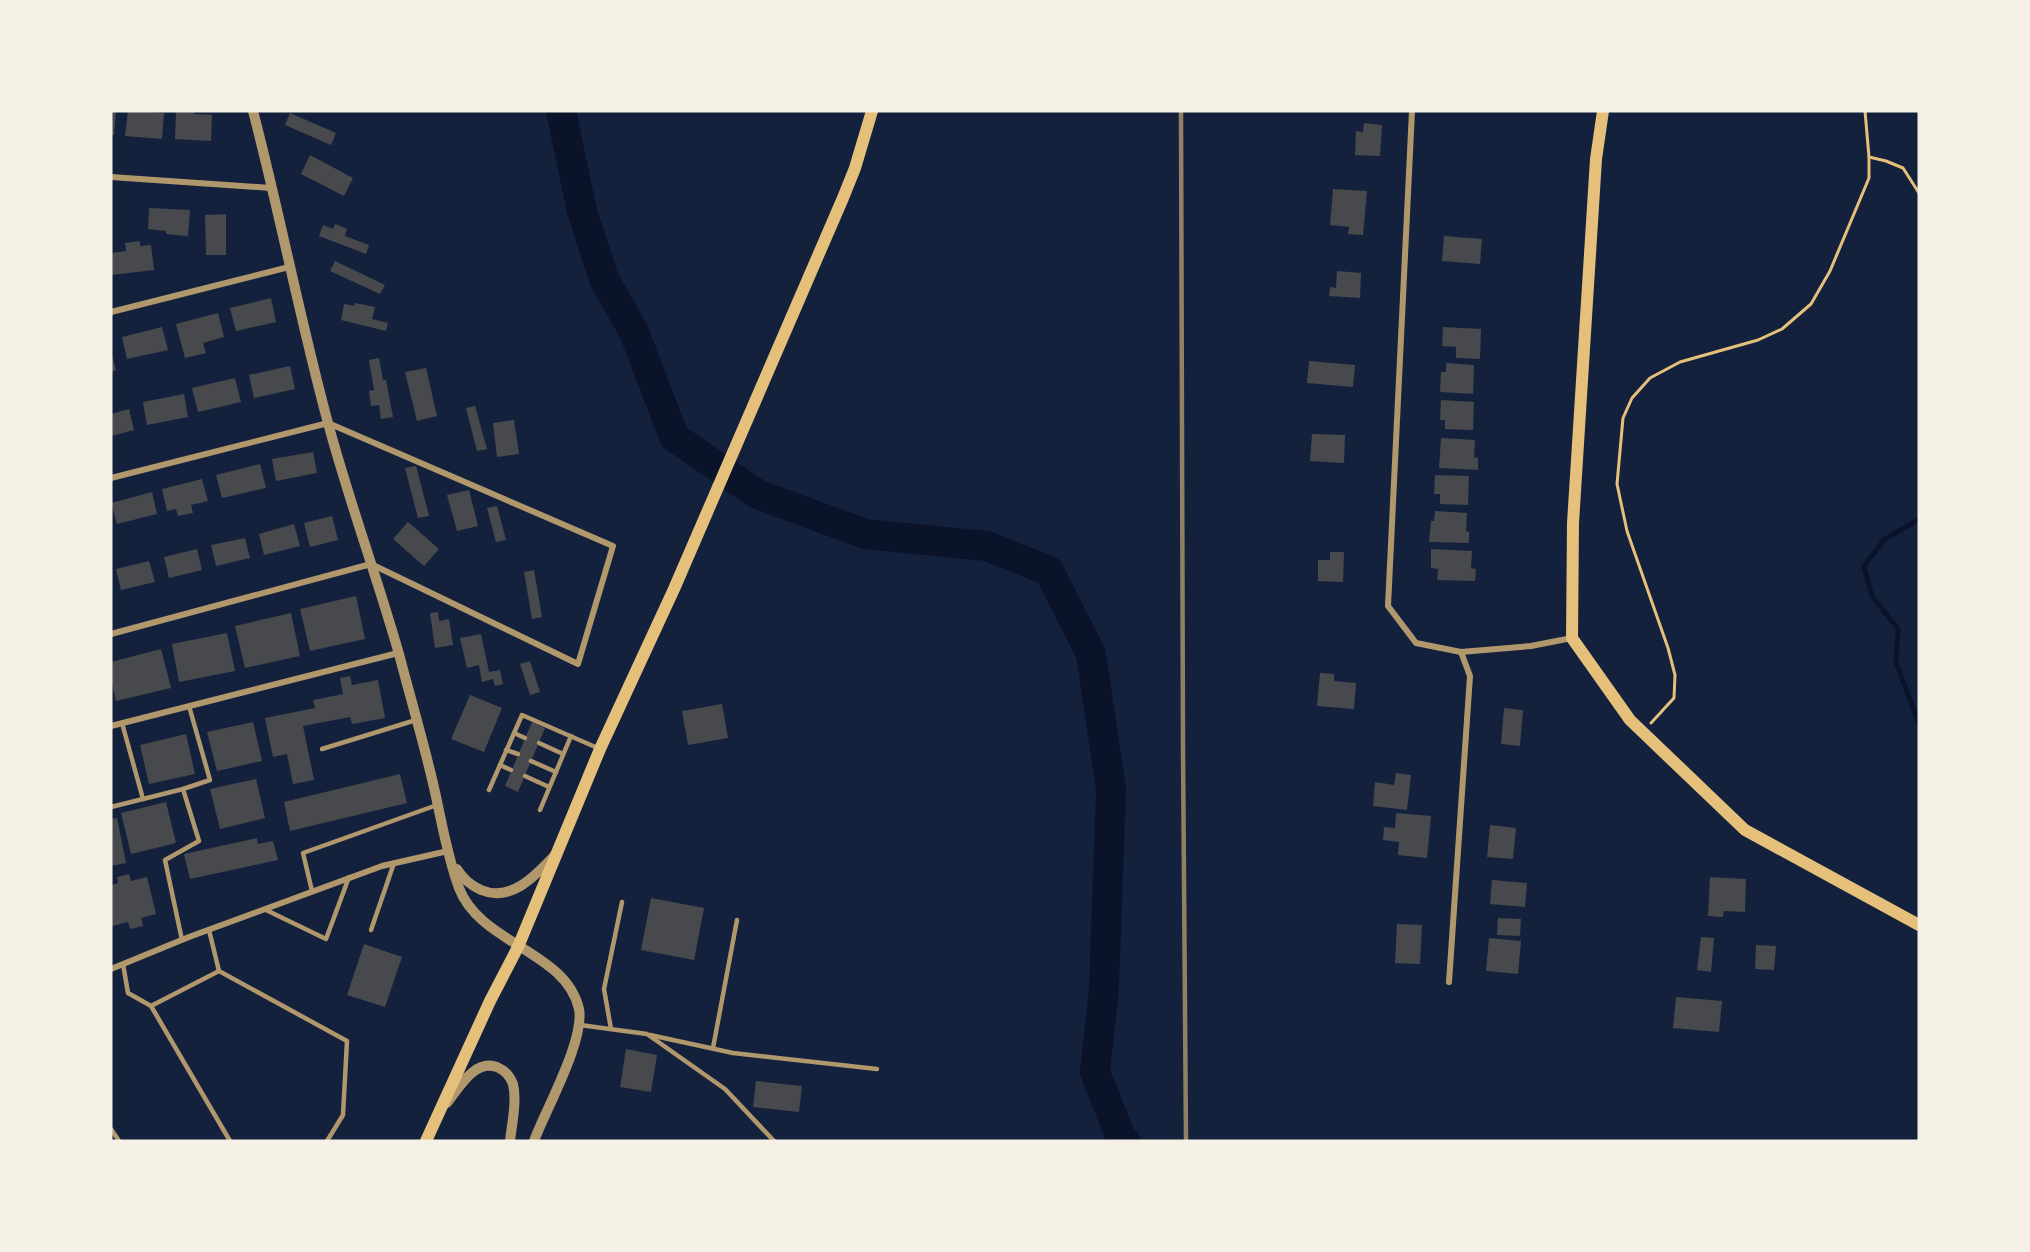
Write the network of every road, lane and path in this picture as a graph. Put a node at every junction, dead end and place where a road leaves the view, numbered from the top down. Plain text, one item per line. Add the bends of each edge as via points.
1 (253, 111) edge
2 (872, 111) edge
3 (1412, 111) edge
4 (1603, 111) edge
5 (1865, 111) edge
6 (1869, 157) junction
7 (111, 177) edge
8 (271, 188) junction
9 (1919, 194) edge
10 (289, 267) junction
11 (111, 312) edge
12 (328, 423) junction
13 (111, 478) edge
14 (371, 564) junction
15 (111, 634) edge
16 (1572, 638) junction
17 (1461, 652) junction
18 (398, 653) junction
19 (189, 706) junction
20 (416, 720) junction
21 (122, 723) junction
22 (111, 726) edge
23 (1642, 732) junction
24 (514, 733) junction
25 (571, 736) junction
26 (525, 738) dead end
27 (539, 743) dead end
28 (600, 748) junction
29 (322, 749) dead end
30 (506, 750) junction
31 (518, 754) dead end
32 (563, 754) junction
33 (531, 761) dead end
34 (500, 765) junction
35 (511, 770) dead end
36 (556, 771) junction
37 (525, 776) dead end
38 (549, 787) junction
39 (183, 789) junction
40 (489, 790) dead end
41 (143, 799) junction
42 (438, 805) junction
43 (111, 807) edge
44 (540, 810) dead end
45 (448, 851) junction
46 (558, 851) junction
47 (394, 863) junction
48 (349, 877) junction
49 (312, 891) junction
50 (622, 902) dead end
51 (264, 909) junction
52 (737, 920) dead end
53 (1919, 925) edge
54 (209, 930) junction
55 (371, 930) dead end
56 (182, 940) junction
57 (518, 947) junction
58 (123, 964) junction
59 (111, 969) edge
60 (219, 971) junction
61 (1449, 982) dead end
62 (151, 1006) junction
63 (580, 1025) junction
64 (611, 1029) junction
65 (648, 1034) junction
66 (713, 1048) junction
67 (878, 1069) dead end
68 (441, 1110) junction
69 (111, 1129) edge
70 (119, 1141) edge
71 (230, 1141) edge
72 (327, 1141) edge
73 (426, 1141) edge
74 (510, 1141) edge
75 (534, 1141) edge
76 (774, 1141) edge

1 - 8 street
2 - 28 main road via 843,198 674,589
3 - 17 street via 1388,606 1416,643
4 - 16 main road via 1596,159 1574,511
5 - 6 path
6 - 9 path via 1903,168
6 - 23 path via 1869,178 1830,271 1811,304 1782,329 1758,340 1680,362 1650,378 1632,398 1623,418 1617,484 1627,531 1674,675 1674,698
7 - 8 street
8 - 10 street
10 - 11 street
10 - 12 street
12 - 13 street
12 - 14 street
12 - 14 street via 614,546 578,664
14 - 15 street
14 - 18 street
16 - 17 street
16 - 23 main road
17 - 61 street via 1470,676
18 - 19 street
18 - 20 street
19 - 21 street
19 - 39 lane via 210,780
20 - 29 lane
20 - 42 street
21 - 22 street
21 - 41 lane
23 - 53 main road via 1745,830
24 - 25 lane via 522,715
24 - 26 lane
24 - 30 lane
25 - 28 lane
25 - 32 lane
27 - 32 lane
28 - 46 main road
30 - 31 lane
30 - 34 lane
32 - 36 lane
33 - 36 lane
34 - 35 lane
34 - 40 lane
36 - 38 lane
37 - 38 lane
38 - 44 lane
39 - 41 lane
39 - 56 lane via 199,841 165,860
41 - 43 lane
42 - 45 street
42 - 49 lane via 303,853
45 - 46 street via 462,878 486,892 499,893 524,884
45 - 47 street
45 - 57 street via 469,908
46 - 57 main road
47 - 48 street
47 - 55 lane
48 - 49 street
48 - 51 lane via 326,939
49 - 51 street
50 - 64 lane via 604,989
51 - 54 street
52 - 66 lane
54 - 56 street
54 - 60 lane
56 - 58 street
57 - 63 street via 564,980 574,996
57 - 68 main road
58 - 59 street
58 - 62 lane via 128,993
60 - 62 lane
60 - 72 lane via 347,1041 343,1115
62 - 71 lane
63 - 64 lane
63 - 75 street
64 - 65 lane
65 - 66 lane
65 - 76 lane via 724,1089
66 - 67 lane
68 - 73 main road
68 - 74 street via 470,1073 481,1066 500,1068 513,1083
69 - 70 lane

